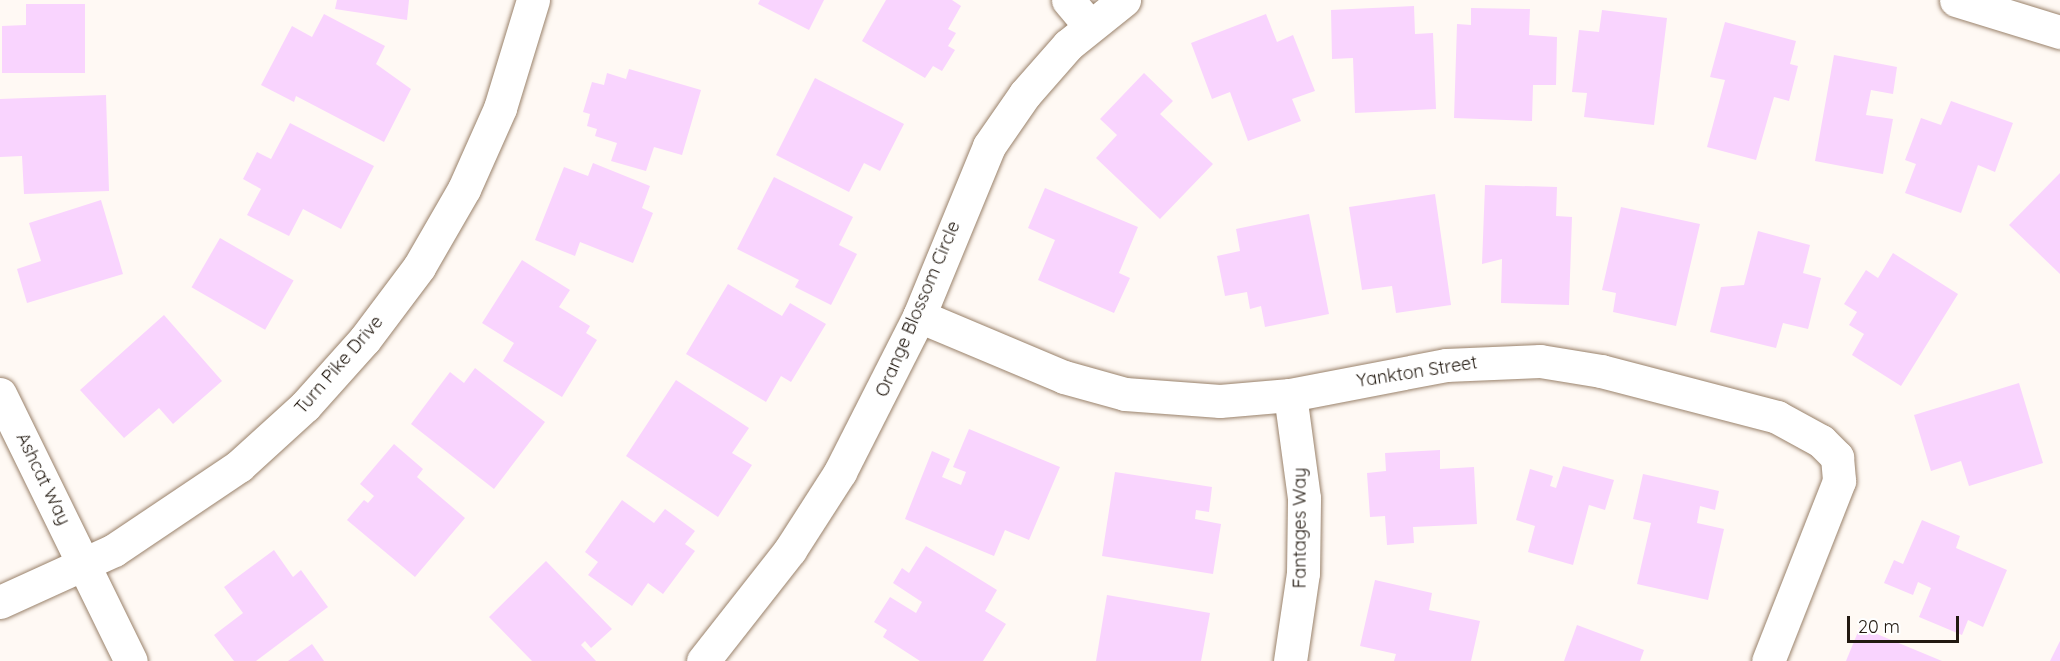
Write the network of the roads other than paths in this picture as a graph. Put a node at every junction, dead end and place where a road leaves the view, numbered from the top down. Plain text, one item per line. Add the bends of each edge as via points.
1 (532, 0) edge
2 (1068, 0) edge
3 (1124, 0) edge
4 (1956, 0) edge
5 (1090, 26) junction
6 (2060, 32) edge
7 (919, 316) junction
8 (0, 394) edge
9 (1290, 395) junction
10 (85, 565) junction
11 (0, 602) edge
12 (131, 661) edge
13 (703, 661) edge
14 (1290, 661) edge
15 (1768, 661) edge

1 - 10 street, Turn Pike Drive via 500,108 464,189 419,267 365,339 305,406 239,466 166,518
2 - 5 street
3 - 5 street, Orange Blossom Circle
4 - 6 street
5 - 7 street, Orange Blossom Circle via 1025,94 989,146
7 - 9 street, Yankton Street via 1064,377 1125,394 1220,401
7 - 13 street, Orange Blossom Circle via 840,472 790,550
8 - 10 street, Ashcat Way
9 - 14 street, Fantages Way via 1304,498 1303,573
9 - 15 street, Yankton Street via 1446,365 1540,362 1601,371 1744,407 1803,429 1837,457 1839,481
10 - 11 street, Turn Pike Drive
10 - 12 street

